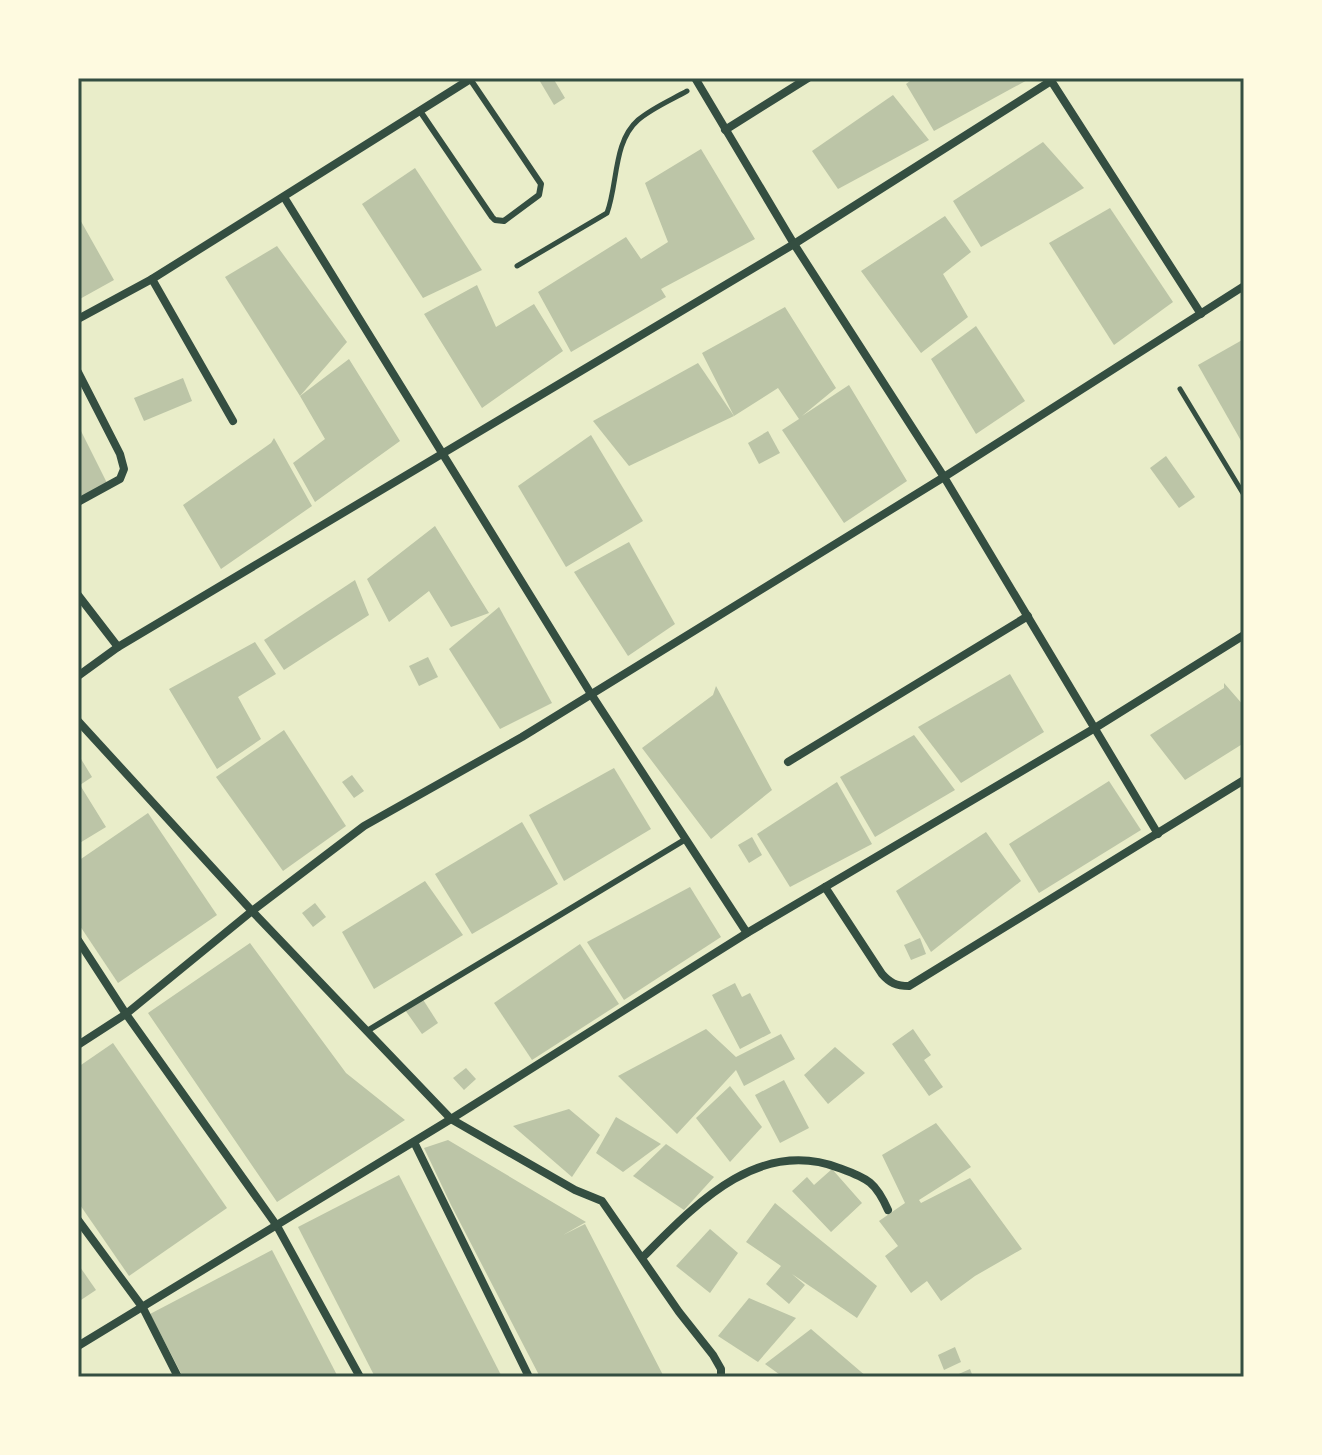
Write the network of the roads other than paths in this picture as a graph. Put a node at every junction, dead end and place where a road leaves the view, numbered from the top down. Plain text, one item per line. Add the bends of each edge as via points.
1 (808, 78) edge
2 (471, 79) edge
3 (1050, 79) edge
4 (697, 81) edge
5 (420, 111) junction
6 (725, 130) junction
7 (284, 197) junction
8 (794, 244) junction
9 (152, 279) junction
10 (1244, 286) edge
11 (1201, 314) junction
12 (78, 319) edge
13 (78, 372) edge
14 (233, 421) dead end
15 (444, 455) junction
16 (944, 477) junction
17 (78, 502) edge
18 (78, 595) edge
19 (1028, 616) junction
20 (1244, 635) edge
21 (118, 647) junction
22 (78, 676) edge
23 (591, 694) junction
24 (78, 721) edge
25 (1095, 728) junction
26 (788, 762) dead end
27 (1244, 780) edge
28 (1158, 834) junction
29 (686, 839) junction
30 (825, 887) junction
31 (252, 911) junction
32 (747, 933) junction
33 (78, 940) edge
34 (126, 1014) junction
35 (367, 1031) junction
36 (78, 1045) edge
37 (451, 1119) junction
38 (414, 1142) junction
39 (888, 1210) dead end
40 (78, 1220) edge
41 (277, 1226) junction
42 (643, 1257) junction
43 (143, 1308) junction
44 (78, 1346) edge
45 (178, 1377) edge
46 (360, 1377) edge
47 (529, 1377) edge
48 (721, 1377) edge

1 - 6 street
2 - 5 street
2 - 5 lane via 541,184 539,195 504,221 492,217
3 - 8 street
3 - 11 street
4 - 6 street
5 - 7 street
6 - 8 street
7 - 9 street
7 - 15 street
8 - 15 street
8 - 16 street
9 - 12 street
9 - 14 street
10 - 11 street
11 - 16 street
13 - 17 street via 124,469 120,479
15 - 21 street
15 - 23 street
16 - 19 street
16 - 23 street
18 - 21 street
19 - 25 street
19 - 26 street
20 - 25 street
21 - 22 street
23 - 29 street
23 - 31 street via 364,826
24 - 31 street
25 - 28 street
25 - 30 street
27 - 28 street
28 - 30 street via 909,986 889,982 882,974
29 - 32 street
29 - 35 lane
30 - 32 street
31 - 34 street
31 - 35 street
32 - 37 street
33 - 34 street
34 - 36 street
34 - 41 street
35 - 37 street
37 - 38 street
37 - 42 street via 602,1201
38 - 41 street
38 - 47 street
39 - 42 street via 868,1179 812,1160 768,1163 701,1201
40 - 43 street
41 - 43 street
41 - 46 street
42 - 48 street via 713,1355
43 - 44 street
43 - 45 street

